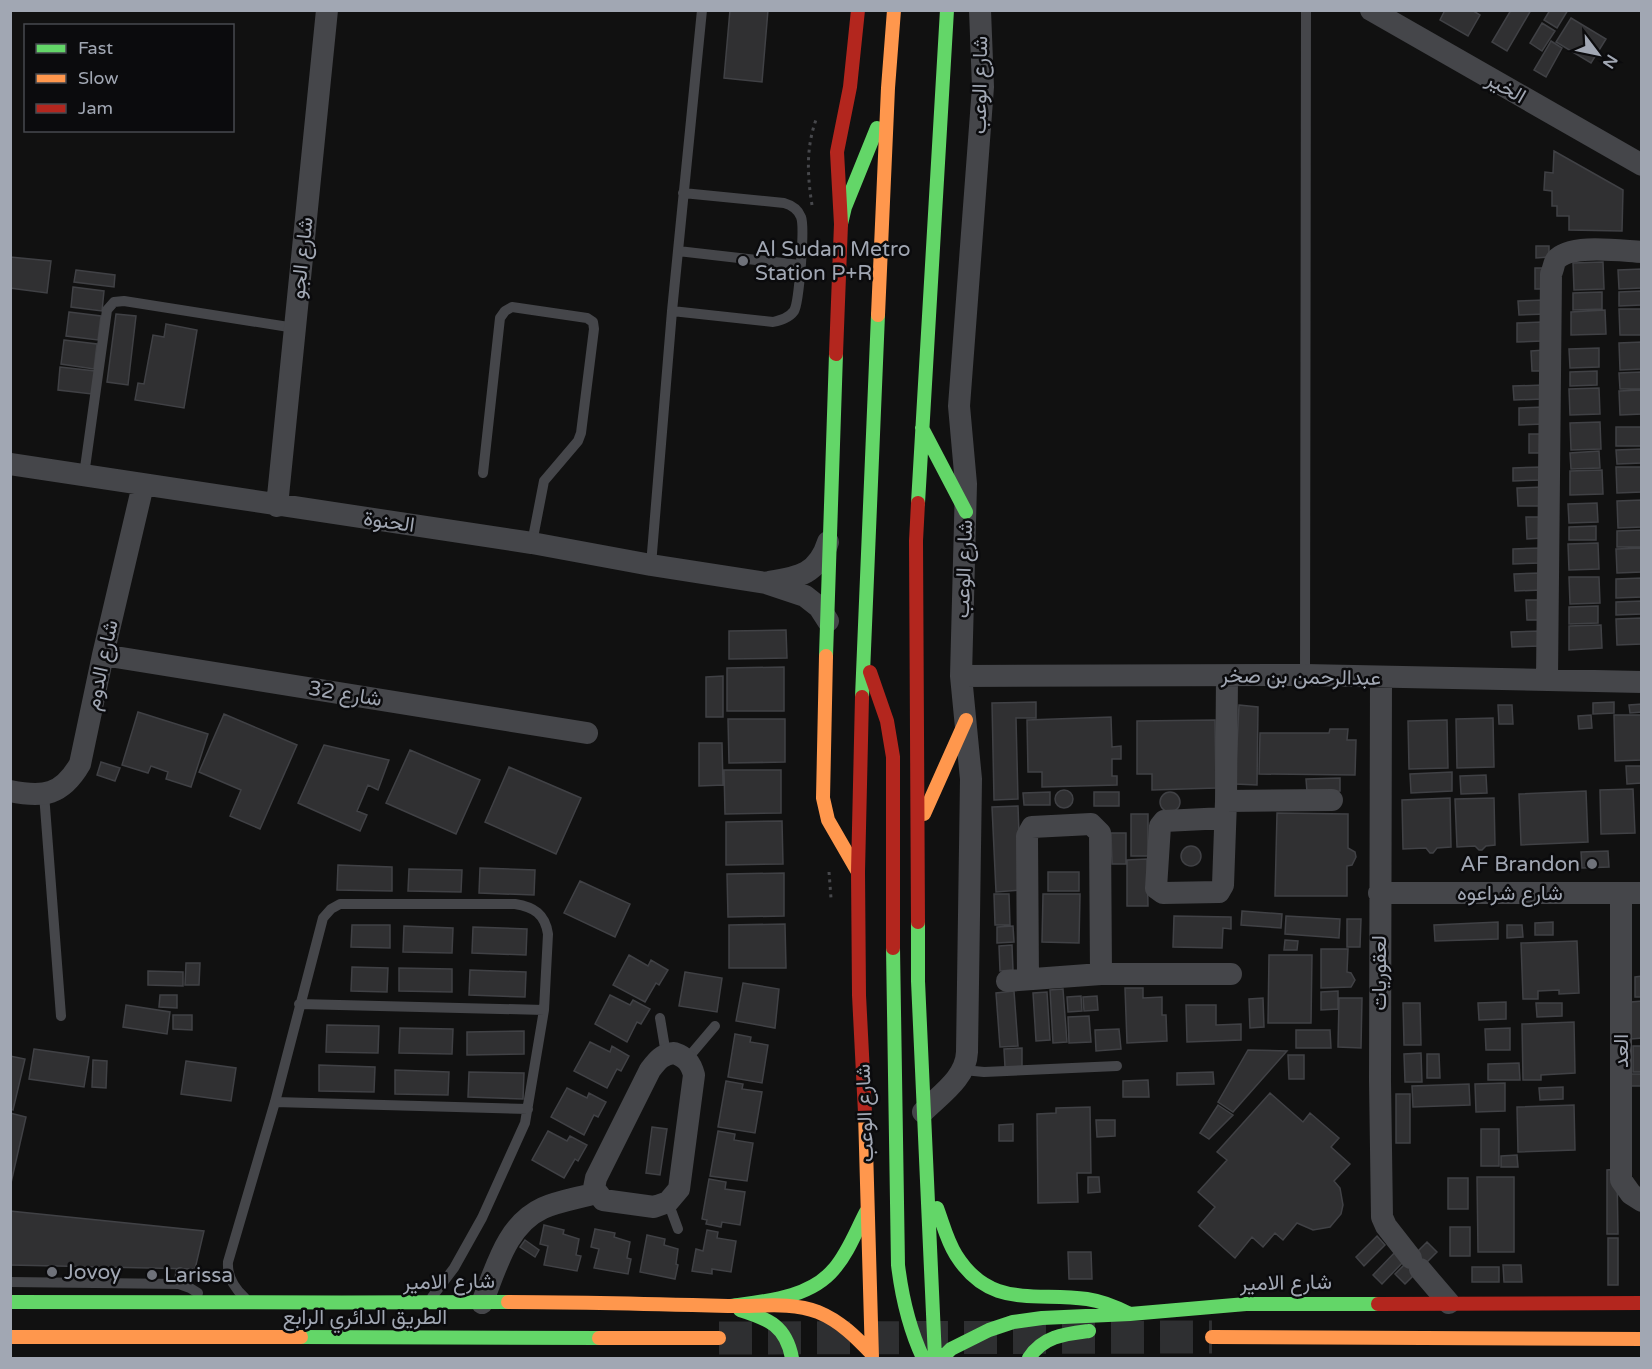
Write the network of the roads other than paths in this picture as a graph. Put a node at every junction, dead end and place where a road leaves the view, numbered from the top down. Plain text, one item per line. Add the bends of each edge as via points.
1 (327, 10) edge
2 (702, 10) edge
3 (858, 10) edge
4 (894, 10) edge
5 (947, 10) edge
6 (980, 10) edge
7 (1306, 10) edge
8 (1371, 10) edge
9 (888, 88) junction
10 (1641, 165) edge
11 (683, 193) junction
12 (841, 224) junction
13 (678, 251) junction
14 (1641, 252) edge
15 (800, 265) junction
16 (672, 311) junction
17 (295, 328) junction
18 (921, 426) junction
19 (10, 464) edge
20 (483, 473) dead end
21 (84, 475) junction
22 (143, 485) junction
23 (277, 506) junction
24 (966, 512) junction
25 (829, 540) junction
26 (532, 543) junction
27 (651, 565) junction
28 (766, 583) junction
29 (828, 621) junction
30 (862, 653) junction
31 (103, 656) junction
32 (1305, 675) junction
33 (961, 676) junction
34 (1227, 676) junction
35 (1381, 678) junction
36 (1547, 679) junction
37 (1641, 682) edge
38 (966, 720) junction
39 (587, 733) dead end
40 (10, 791) edge
41 (44, 794) junction
42 (1332, 800) dead end
43 (919, 824) junction
44 (858, 872) junction
45 (1379, 893) junction
46 (1631, 893) edge
47 (1101, 974) junction
48 (1231, 974) dead end
49 (1011, 981) junction
50 (969, 982) junction
51 (299, 1004) junction
52 (544, 1010) junction
53 (61, 1016) dead end
54 (660, 1018) dead end
55 (716, 1026) dead end
56 (676, 1057) junction
57 (1117, 1066) dead end
58 (964, 1070) junction
59 (275, 1102) junction
60 (528, 1109) junction
61 (923, 1112) junction
62 (926, 1176) junction
63 (596, 1193) junction
64 (1641, 1201) edge
65 (668, 1202) junction
66 (868, 1208) junction
67 (678, 1229) dead end
68 (930, 1271) junction
69 (180, 1272) dead end
70 (10, 1282) edge
71 (179, 1284) junction
72 (10, 1302) edge
73 (206, 1302) junction
74 (482, 1303) junction
75 (1641, 1303) edge
76 (252, 1304) junction
77 (427, 1304) junction
78 (1449, 1304) junction
79 (730, 1306) junction
80 (1130, 1314) junction
81 (10, 1337) edge
82 (1212, 1337) tunnel mouth
83 (719, 1338) tunnel mouth
84 (1641, 1339) edge
85 (910, 1342) junction
86 (873, 1357) edge
87 (792, 1359) edge
88 (923, 1359) edge
89 (935, 1359) edge
90 (942, 1359) edge
91 (1029, 1359) edge

1 - 17 street, شارع الجو
2 - 11 lane
3 - 12 main road, شارع الوعب via 850,87 837,152
4 - 9 main road, شارع الوعب
5 - 18 main road, شارع الوعب
6 - 24 street, شارع الوعب via 983,87 958,406
7 - 32 lane
8 - 10 street, الخير
9 - 12 main road
9 - 30 main road, شارع الوعب
11 - 13 lane
11 - 15 lane via 791,205 803,225
12 - 25 main road, شارع الوعب
13 - 15 lane
13 - 16 lane
14 - 36 street via 1576,250 1556,260 1551,274
15 - 16 lane via 797,304 781,320
16 - 27 lane
17 - 21 lane via 114,302 107,310
17 - 23 street, شارع الجو
18 - 24 main road
18 - 43 main road, شارع الوعب via 916,541
19 - 21 street, الحنوة
20 - 26 lane via 500,318 512,307 587,318 594,329 581,433 544,481
21 - 22 street, الحنوة
22 - 23 street, الحنوة
22 - 31 street, شارع الدوم
23 - 26 street, الحنوة
24 - 33 street, شارع الوعب
25 - 28 street, الحنوة via 825,553 808,573
25 - 29 main road, شارع الوعب
26 - 27 street, الحنوة
27 - 28 street, الحنوة
28 - 29 street, الحنوة via 806,596
29 - 44 main road, شارع الوعب via 824,809
30 - 44 main road, شارع الوعب
30 - 85 main road via 887,721 892,757 894,1109 900,1281
31 - 39 street, شارع 32
31 - 41 street, شارع الدوم via 80,764 59,789
32 - 34 street, عبدالرحمن بن صخر
32 - 35 street, عبدالرحمن بن صخر
33 - 34 street, عبدالرحمن بن صخر
33 - 38 street, شارع الوعب
34 - 42 street via 1226,810
35 - 36 street, عبدالرحمن بن صخر
35 - 45 street, لعقوريات
36 - 37 street, عبدالرحمن بن صخر
38 - 43 main road
38 - 50 street, شارع الوعب via 971,779
40 - 41 street
41 - 53 lane
43 - 61 main road, شارع الوعب via 918,981
44 - 66 main road, شارع الوعب
45 - 46 street, شارع شراعوه
45 - 78 street, لعقوريات via 1382,1217
46 - 64 street, العد via 1621,1180
47 - 48 street
47 - 49 street
47 - 49 street via 1100,833 1091,824 1032,826 1027,836
49 - 50 street
50 - 58 street, شارع الوعب
51 - 52 lane
51 - 52 lane via 323,918 340,904 515,904 539,912 546,922
51 - 59 lane
52 - 60 lane
54 - 56 lane
55 - 56 lane
56 - 63 street via 657,1061 651,1070 596,1178
56 - 65 street via 692,1066 693,1095 679,1189
57 - 58 lane
58 - 61 street
59 - 60 lane
59 - 76 lane via 228,1262 231,1282
60 - 77 lane via 522,1132 482,1218 454,1268
61 - 62 main road, شارع الوعب
62 - 68 main road, شارع الوعب
62 - 80 main road via 956,1255 980,1283 996,1293 1012,1296 1085,1298
63 - 65 street via 608,1201 646,1207
63 - 74 street via 543,1208 525,1219 511,1235
65 - 67 lane
66 - 79 main road via 827,1277 787,1295
66 - 86 main road, شارع الوعب
68 - 85 main road via 927,1300
68 - 89 main road, شارع الوعب
69 - 71 lane
70 - 71 lane
71 - 73 lane
72 - 73 main road, شارع الامير
73 - 76 main road, شارع الامير
74 - 77 main road, شارع الامير
74 - 79 main road, شارع الامير
75 - 78 main road, شارع الامير
76 - 77 main road, شارع الامير
78 - 80 main road, شارع الامير via 1246,1304
79 - 86 main road, شارع الامير via 790,1305 818,1312 852,1333
79 - 87 main road via 775,1323 786,1338
80 - 90 main road, شارع الامير via 1013,1322 968,1339
80 - 91 main road via 1110,1326 1051,1337
81 - 83 main road, الطريق الدائري الرابع
82 - 84 main road
85 - 88 main road

